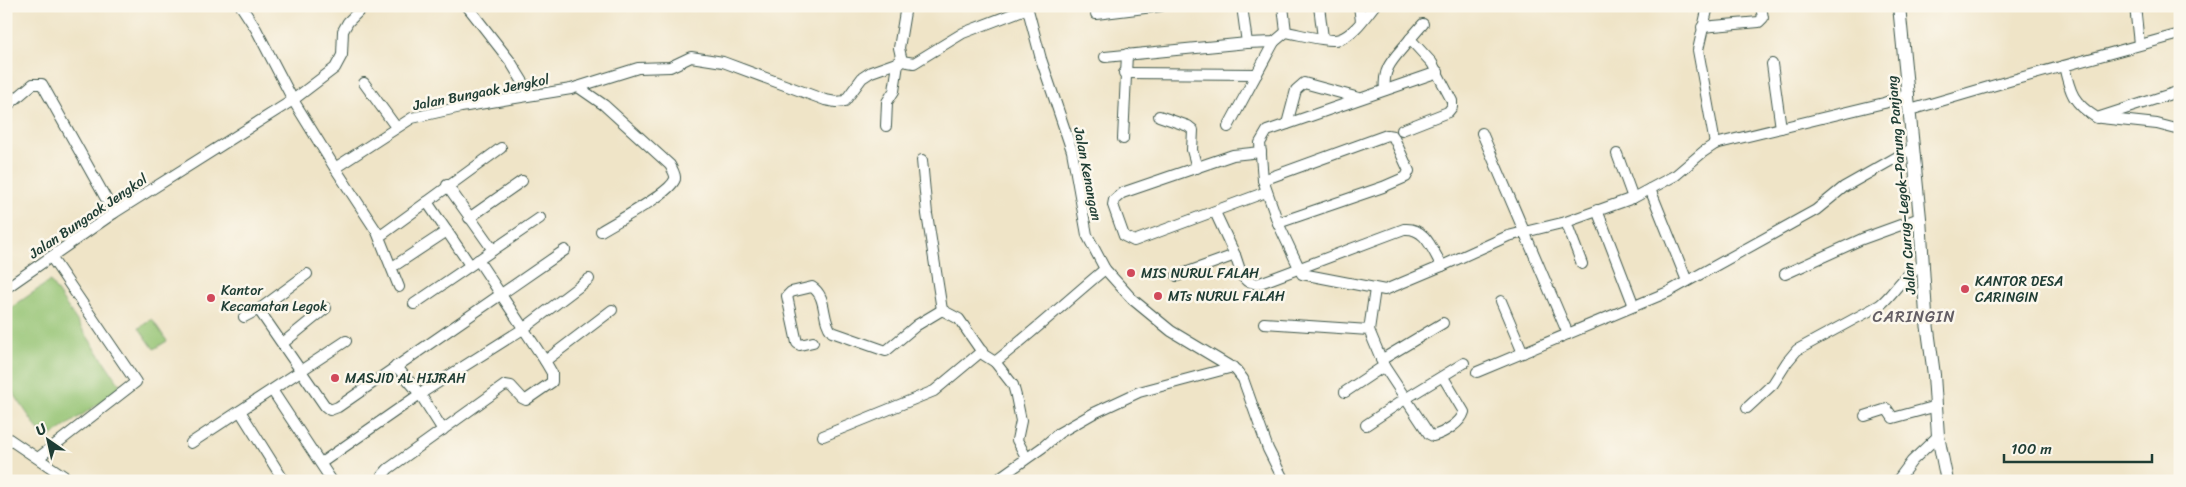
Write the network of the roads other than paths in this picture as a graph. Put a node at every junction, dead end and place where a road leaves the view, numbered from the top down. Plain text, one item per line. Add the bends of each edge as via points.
1 (241, 6) edge
2 (364, 6) edge
3 (467, 6) edge
4 (906, 6) edge
5 (1161, 6) edge
6 (1242, 6) edge
7 (1283, 6) edge
8 (1319, 6) edge
9 (1359, 6) edge
10 (1374, 6) edge
11 (1708, 6) edge
12 (1762, 6) edge
13 (1899, 6) edge
14 (2135, 6) edge
15 (1027, 7) edge
16 (1096, 14) dead end
17 (1361, 21) junction
18 (1423, 24) dead end
19 (1702, 27) junction
20 (1286, 32) junction
21 (2180, 34) edge
22 (1323, 38) junction
23 (1410, 39) junction
24 (1274, 42) junction
25 (1247, 43) junction
26 (2139, 44) junction
27 (1127, 54) junction
28 (1105, 57) dead end
29 (900, 63) junction
30 (1772, 64) dead end
31 (2064, 66) junction
32 (1438, 72) junction
33 (1124, 73) junction
34 (1257, 74) junction
35 (364, 83) dead end
36 (578, 87) junction
37 (1385, 90) junction
38 (2180, 92) edge
39 (1909, 94) junction
40 (531, 95) junction
41 (1359, 98) junction
42 (293, 100) junction
43 (6, 107) edge
44 (1910, 110) junction
45 (1159, 116) dead end
46 (2097, 118) junction
47 (1288, 124) junction
48 (886, 126) dead end
49 (396, 127) junction
50 (1228, 127) dead end
51 (1781, 128) junction
52 (1402, 130) dead end
53 (2180, 130) edge
54 (1482, 133) dead end
55 (1123, 139) dead end
56 (1715, 144) junction
57 (501, 148) dead end
58 (1913, 148) junction
59 (1261, 152) junction
60 (1617, 154) dead end
61 (922, 160) dead end
62 (335, 168) junction
63 (1197, 168) junction
64 (1263, 180) junction
65 (522, 181) dead end
66 (447, 185) junction
67 (1650, 189) junction
68 (1266, 192) junction
69 (1632, 198) junction
70 (428, 202) junction
71 (1598, 210) junction
72 (1215, 212) junction
73 (114, 213) junction
74 (469, 218) junction
75 (540, 218) dead end
76 (1920, 218) junction
77 (1566, 222) junction
78 (1278, 223) junction
79 (448, 231) junction
80 (601, 231) dead end
81 (1526, 231) junction
82 (383, 234) dead end
83 (493, 250) junction
84 (565, 250) dead end
85 (1235, 254) junction
86 (50, 257) junction
87 (474, 262) junction
88 (397, 264) dead end
89 (1582, 264) dead end
90 (1442, 266) junction
91 (1923, 266) junction
92 (1105, 269) junction
93 (1299, 269) junction
94 (307, 274) dead end
95 (1785, 274) dead end
96 (1177, 276) dead end
97 (589, 279) dead end
98 (1687, 282) junction
99 (399, 287) dead end
100 (6, 288) edge
101 (1375, 289) junction
102 (500, 295) junction
103 (1501, 301) dead end
104 (414, 304) dead end
105 (1634, 306) junction
106 (261, 308) junction
107 (326, 308) dead end
108 (612, 310) dead end
109 (942, 310) junction
110 (244, 317) dead end
111 (1264, 322) dead end
112 (1443, 323) dead end
113 (523, 328) junction
114 (1369, 330) junction
115 (1568, 334) junction
116 (346, 341) dead end
117 (813, 342) dead end
118 (283, 343) junction
119 (982, 351) junction
120 (1523, 353) junction
121 (545, 361) junction
122 (995, 362) junction
123 (1382, 363) junction
124 (1464, 363) dead end
125 (396, 366) junction
126 (1233, 367) junction
127 (302, 372) junction
128 (1477, 372) dead end
129 (1443, 377) junction
130 (272, 390) junction
131 (1345, 392) dead end
132 (420, 394) junction
133 (1405, 399) junction
134 (1937, 406) junction
135 (1747, 408) dead end
136 (240, 411) junction
137 (1865, 416) dead end
138 (1366, 425) dead end
139 (443, 430) junction
140 (6, 436) edge
141 (823, 436) dead end
142 (1938, 436) junction
143 (191, 444) dead end
144 (1026, 457) junction
145 (38, 458) junction
146 (321, 463) junction
147 (71, 481) edge
148 (284, 481) edge
149 (332, 481) edge
150 (381, 481) edge
151 (998, 481) edge
152 (1284, 481) edge
153 (1897, 481) edge
154 (1947, 481) edge

1 - 42 street
2 - 42 street, Jalan Bungaok Jengkol via 342,31 339,63
3 - 40 street via 510,61
4 - 29 street via 899,48
5 - 16 street
6 - 25 street
7 - 20 street
8 - 22 street
9 - 17 street
10 - 17 street
11 - 19 street
12 - 19 street via 1763,17 1759,22
13 - 39 main road, Jalan Curug–Legok–Parung Panjang
14 - 26 street
15 - 29 street, Jalan Bungaok Jengkol via 963,33 914,63
15 - 92 street, Jalan Kenangan via 1072,151 1087,235
17 - 22 street via 1340,40
18 - 23 street
19 - 56 street via 1698,50
20 - 22 street
20 - 24 street
21 - 26 street
23 - 32 street
23 - 37 street via 1386,70
24 - 25 street
24 - 34 street
25 - 27 street
26 - 31 street
27 - 28 street
27 - 33 street
29 - 36 street, Jalan Bungaok Jengkol via 871,72 862,78 845,101 836,102 723,62 691,56 670,67 638,68
29 - 48 street via 894,91 887,102
30 - 51 street
31 - 44 street
31 - 46 street via 2072,96
32 - 37 street
32 - 52 street via 1452,107
33 - 34 street
33 - 55 street
34 - 50 street
35 - 49 street
36 - 40 street, Jalan Bungaok Jengkol
36 - 80 street via 604,105 670,164 675,176 668,188 640,209
37 - 41 street
38 - 46 street
39 - 44 main road, Jalan Curug–Legok–Parung Panjang
39 - 51 street
40 - 49 street, Jalan Bungaok Jengkol via 412,118
41 - 47 street
41 - 47 street via 1302,84 1296,90
42 - 62 street
42 - 73 street, Jalan Bungaok Jengkol
43 - 73 street via 33,84 42,84
44 - 58 main road, Jalan Curug–Legok–Parung Panjang
45 - 63 street via 1193,130 1192,150
46 - 53 street via 2158,124
47 - 59 street via 1264,134
49 - 62 street, Jalan Bungaok Jengkol
51 - 56 street
54 - 81 street
56 - 67 street via 1676,175
57 - 66 street
58 - 76 main road, Jalan Curug–Legok–Parung Panjang
58 - 98 street via 1844,187 1816,210
59 - 63 street via 1234,155
59 - 64 street
60 - 69 street
61 - 109 street
62 - 99 street via 377,232
63 - 72 street via 1117,196 1113,205 1124,236 1134,240
64 - 68 street
64 - 78 street via 1387,135 1396,141 1408,170 1406,177 1383,187
65 - 74 street
66 - 70 street
66 - 74 street
67 - 69 street
67 - 98 street
68 - 72 street
68 - 78 street
69 - 71 street
70 - 79 street
70 - 82 street
71 - 77 street
71 - 105 street
72 - 85 street
73 - 86 street, Jalan Bungaok Jengkol
74 - 83 street
75 - 83 street
76 - 91 main road, Jalan Curug–Legok–Parung Panjang
76 - 95 street via 1862,239
77 - 81 street
77 - 89 street
78 - 93 street
79 - 87 street
79 - 88 street
81 - 90 street
81 - 115 street
83 - 87 street
84 - 102 street
85 - 93 street via 1242,276 1254,283
85 - 96 street
86 - 100 street, Jalan Bungaok Jengkol
86 - 145 street via 136,382
87 - 102 street
87 - 104 street
90 - 93 street via 1424,234 1404,229
90 - 101 street via 1393,287
91 - 134 main road, Jalan Curug–Legok–Parung Panjang
91 - 135 street via 1902,279 1880,305 1797,350 1773,384
92 - 122 street
92 - 126 street, Jalan Kenangan via 1132,299 1171,332
93 - 101 street via 1302,274
94 - 106 street
97 - 113 street
98 - 105 street
101 - 114 street
102 - 113 street
102 - 125 street
103 - 120 street
105 - 115 street
106 - 110 street
106 - 118 street via 261,313
107 - 118 street
108 - 121 street
109 - 117 street via 884,351 830,330 819,292 812,287 791,292 787,296 795,340 800,344
109 - 119 street via 959,319
111 - 114 street
112 - 123 street
113 - 121 street
113 - 132 street
114 - 123 street
115 - 120 street
116 - 127 street
118 - 127 street
119 - 122 street
119 - 141 street via 934,391
120 - 128 street
121 - 139 street via 552,373 552,382 529,399 522,398 506,384
122 - 144 street via 1016,396 1021,421 1017,440
123 - 131 street
123 - 133 street
124 - 129 street
125 - 127 street via 330,410
125 - 132 street
126 - 144 street via 1139,392 1059,433
126 - 152 street, Jalan Kenangan via 1243,378 1268,449
127 - 130 street
129 - 133 street
129 - 133 street via 1464,412 1460,420 1439,434 1429,434
130 - 136 street
130 - 146 street
132 - 139 street
132 - 146 street
133 - 138 street
134 - 137 street via 1893,418 1887,409
134 - 142 main road, Jalan Curug–Legok–Parung Panjang
136 - 143 street
136 - 148 street
139 - 150 street via 384,472
140 - 145 street
142 - 153 street
142 - 154 main road, Jalan Curug–Legok–Parung Panjang
144 - 151 street
145 - 147 street
146 - 149 street

